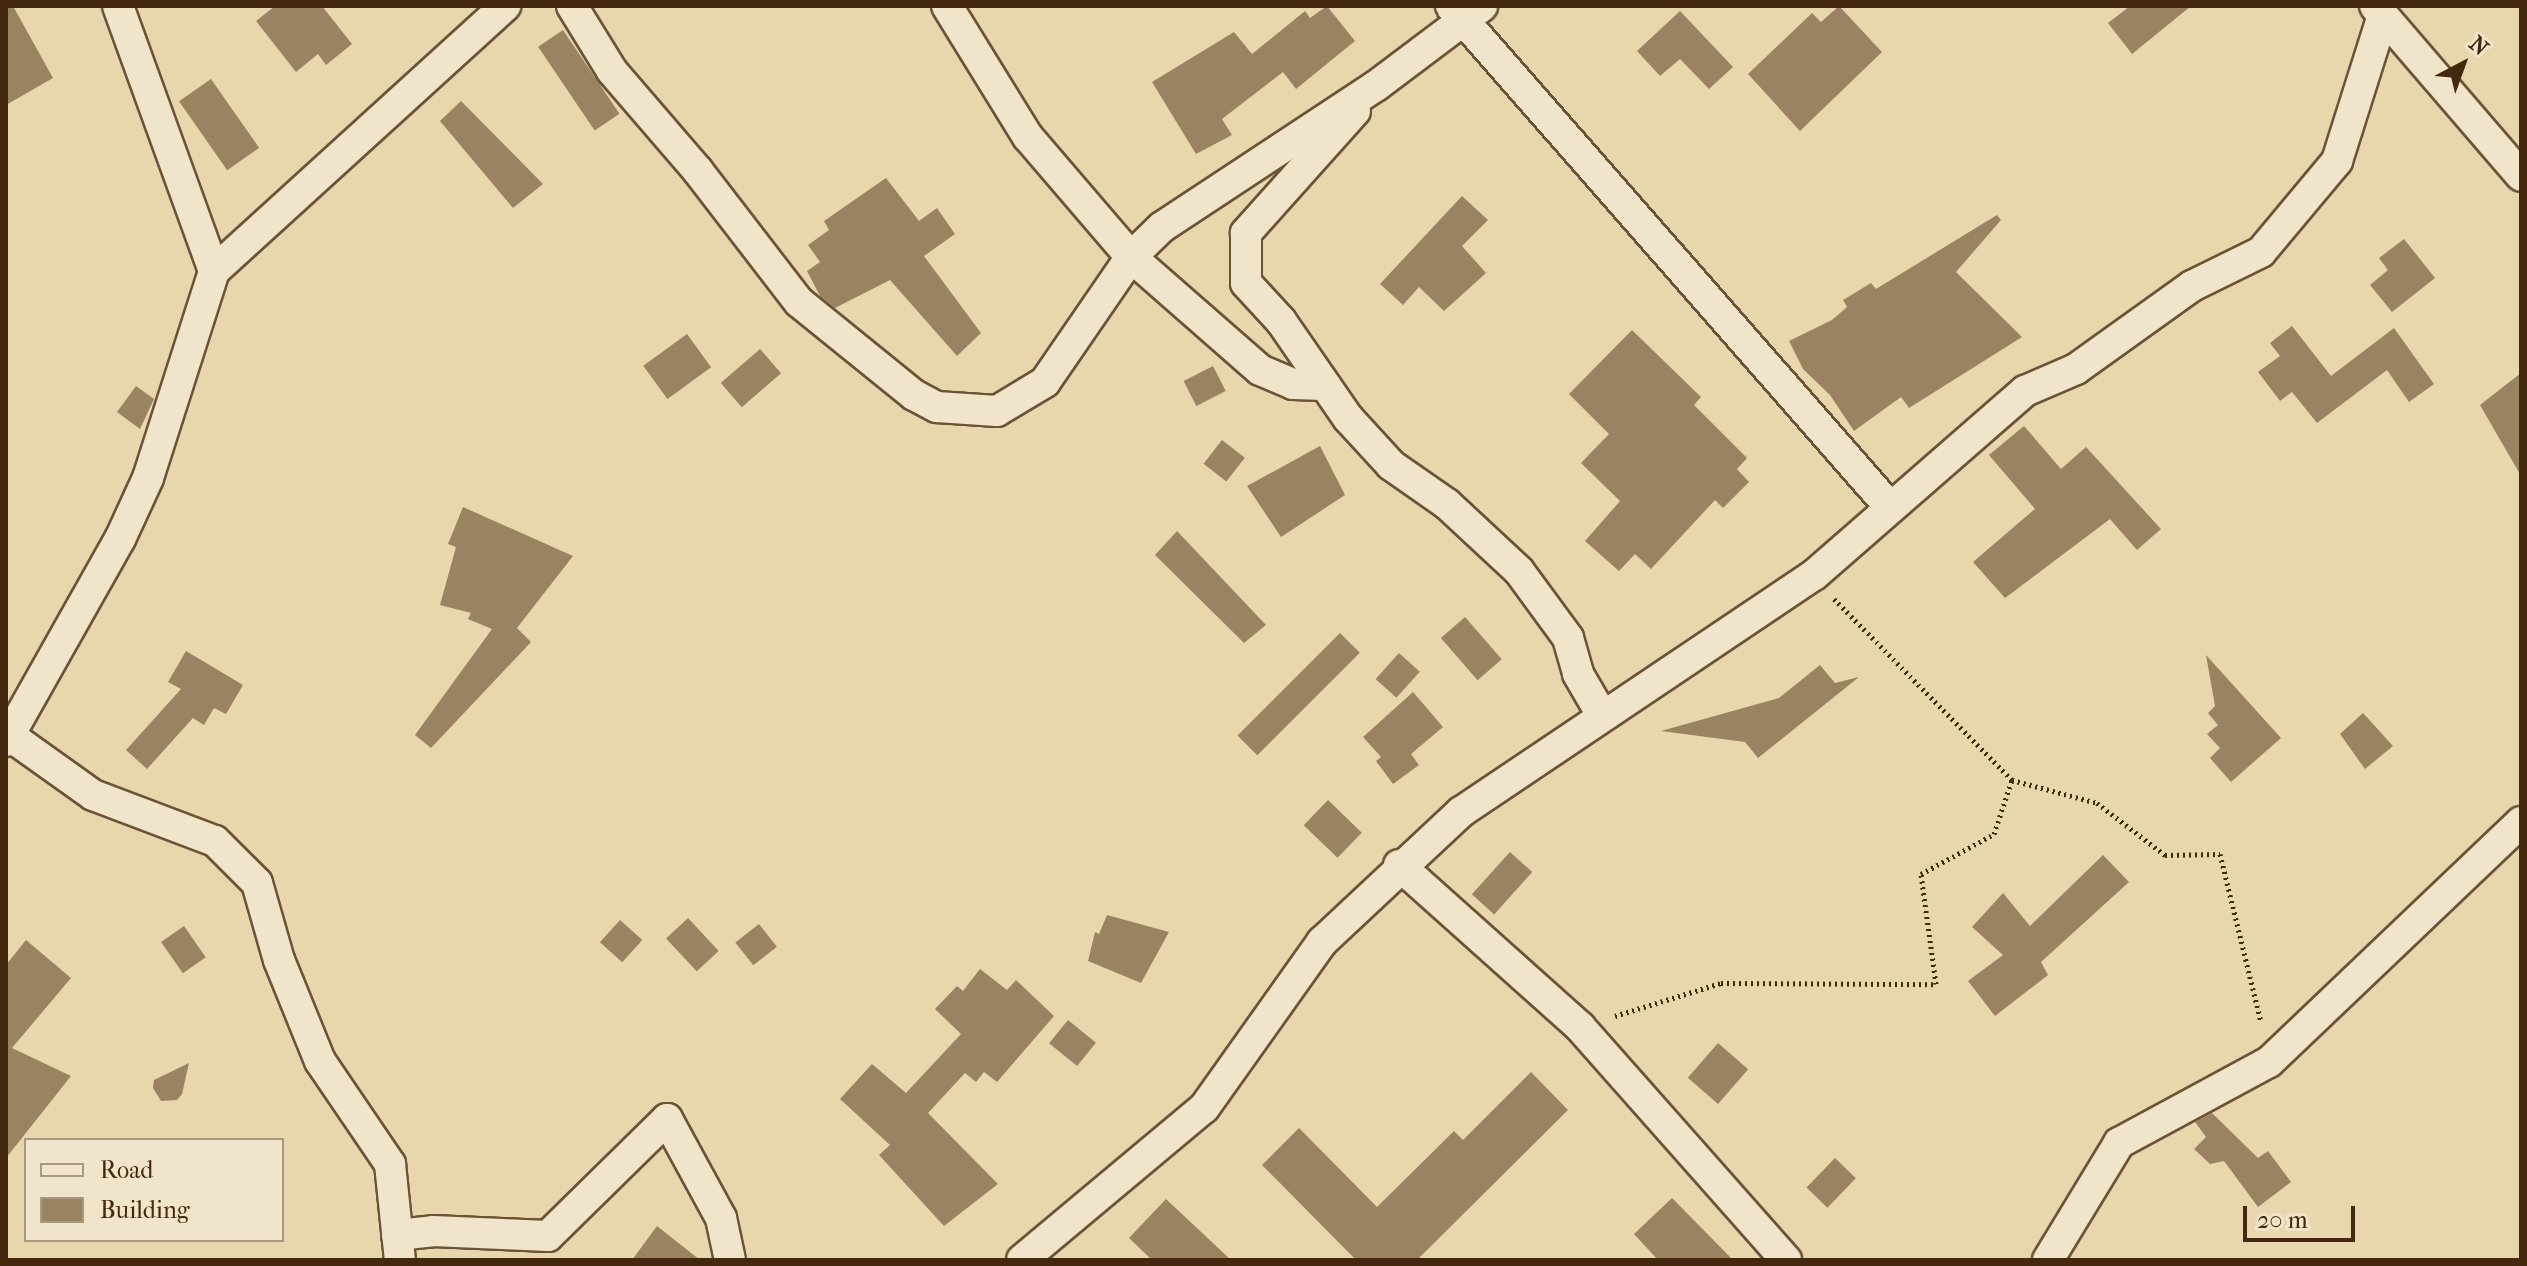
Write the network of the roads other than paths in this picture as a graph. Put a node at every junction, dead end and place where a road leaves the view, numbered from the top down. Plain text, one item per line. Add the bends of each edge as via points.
1 (118, 6) edge
2 (505, 6) edge
3 (572, 6) edge
4 (947, 6) edge
5 (1466, 10) edge
6 (2378, 12) edge
7 (1376, 86) junction
8 (2521, 176) edge
9 (1131, 257) junction
10 (214, 271) junction
11 (1325, 385) junction
12 (1889, 506) junction
13 (1602, 715) junction
14 (7, 736) edge
15 (2521, 822) edge
16 (1399, 865) junction
17 (398, 1248) edge
18 (730, 1260) edge
19 (1022, 1260) edge
20 (1786, 1260) edge
21 (2048, 1260) edge

1 - 10 street
2 - 10 street
3 - 9 street via 612,71 799,302 914,395 937,407 997,411 1045,382
4 - 9 street via 1028,137
5 - 7 street
5 - 12 street
6 - 8 street
6 - 12 street via 2337,161 2261,252 2192,286 2076,369 2025,391
7 - 9 street via 1162,227
7 - 11 street via 1246,233 1246,283 1281,321
9 - 11 street via 1260,370 1293,384
10 - 14 street via 148,478 120,539
11 - 13 street via 1391,465 1447,504 1519,571 1568,638 1578,674
12 - 13 street via 1814,575
13 - 16 street via 1461,812
14 - 17 street via 93,795 215,841 257,883 279,960 320,1061 390,1164
15 - 21 street via 2269,1062 2119,1143
16 - 19 street via 1322,942 1204,1108
16 - 20 street via 1580,1027
17 - 18 street via 433,1231 548,1236 667,1119 721,1218

